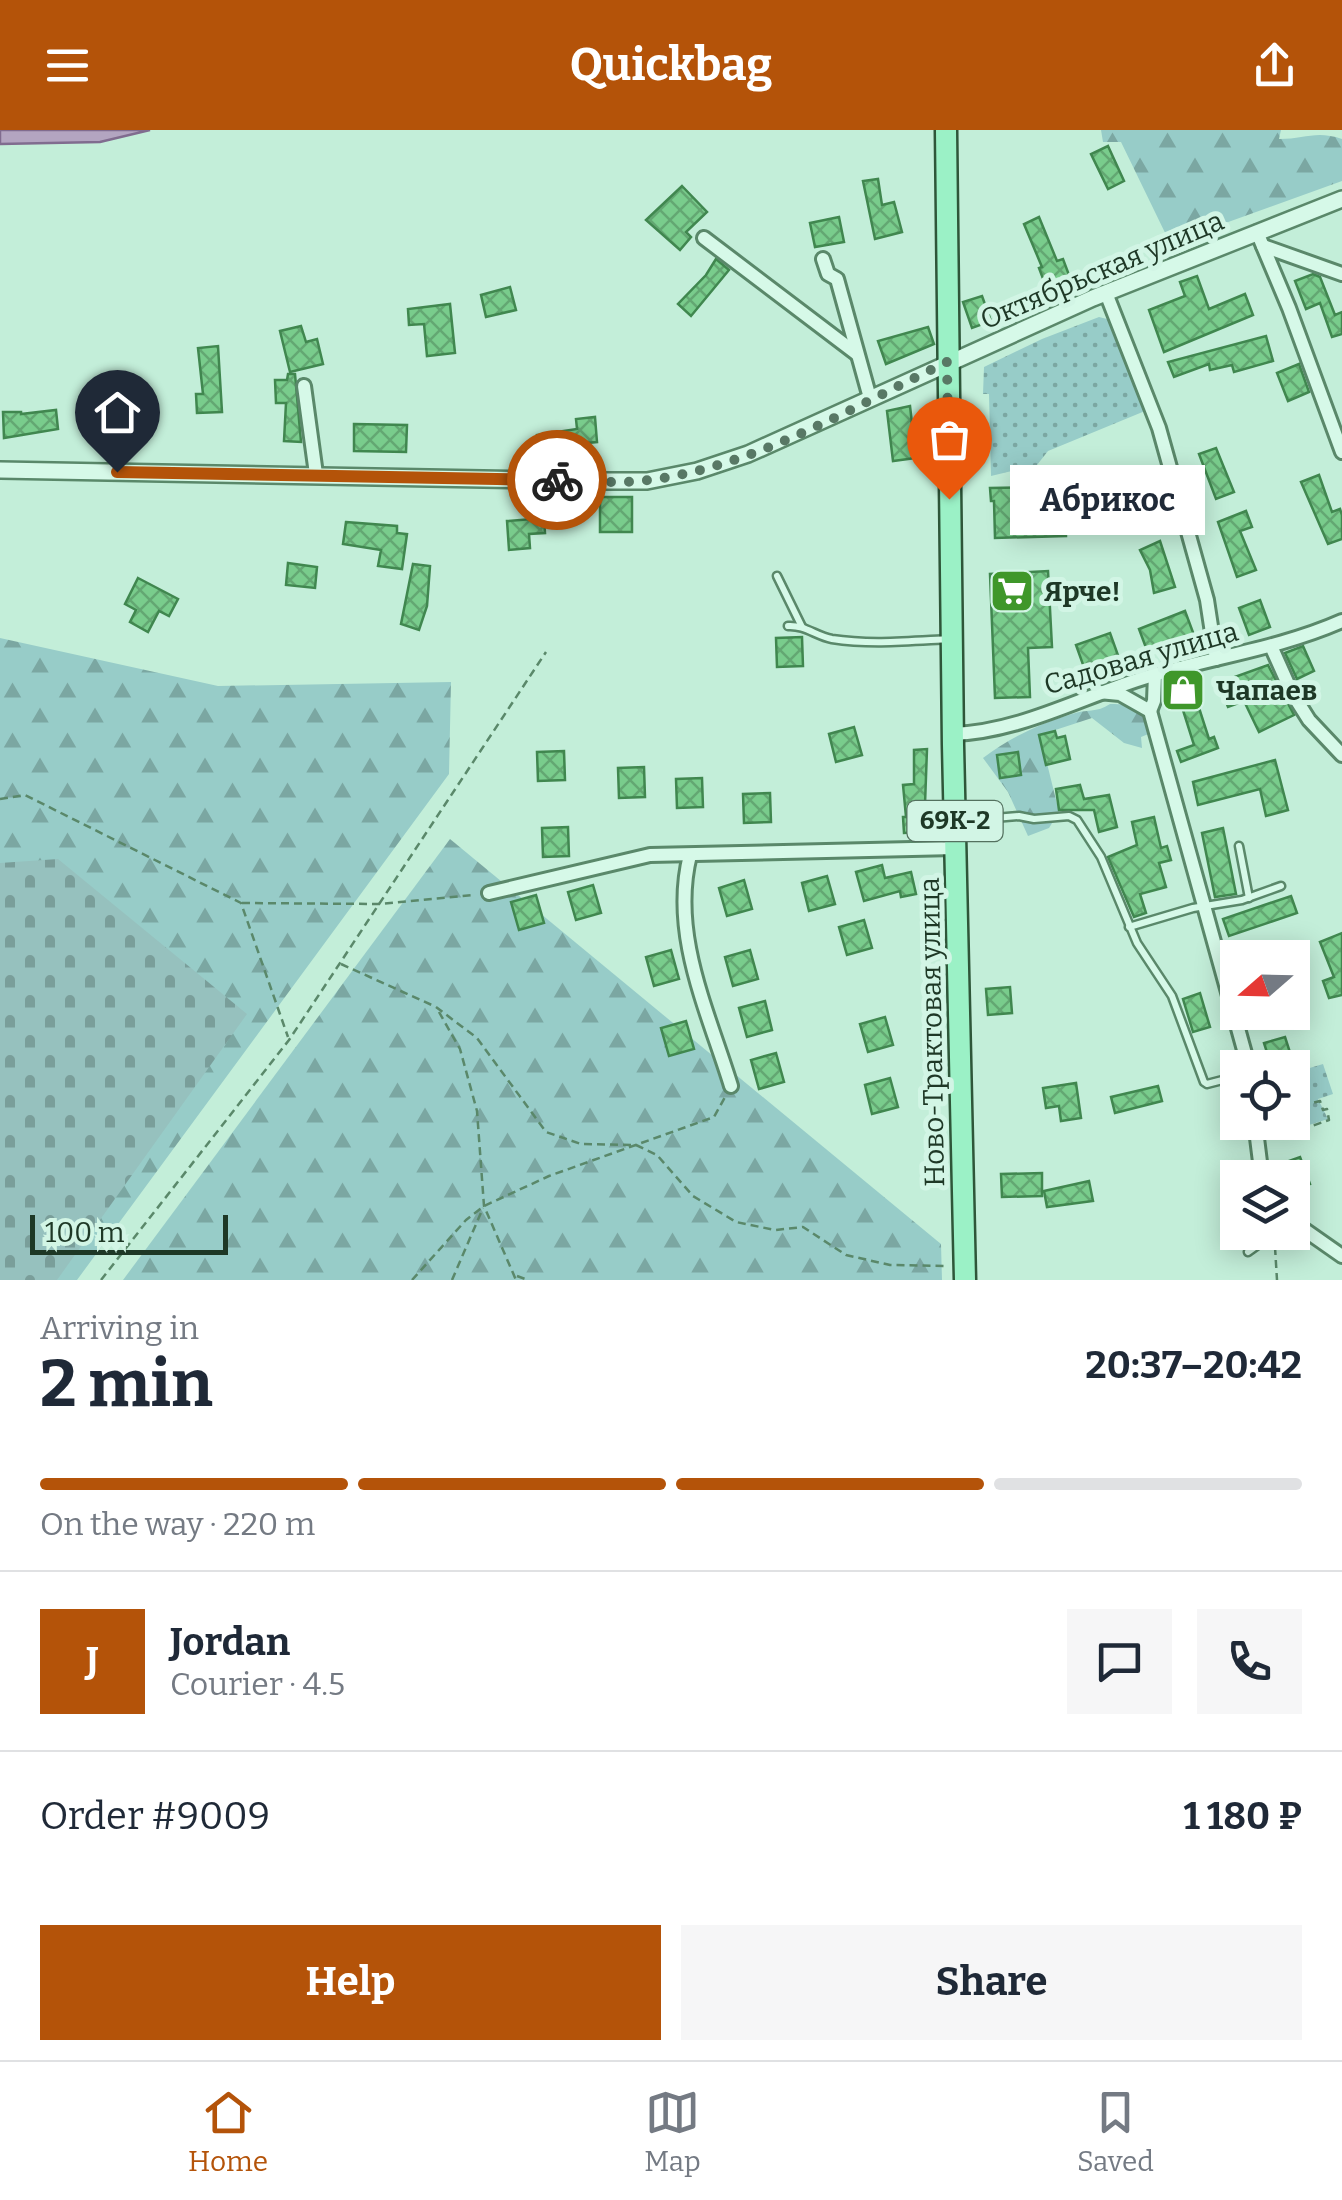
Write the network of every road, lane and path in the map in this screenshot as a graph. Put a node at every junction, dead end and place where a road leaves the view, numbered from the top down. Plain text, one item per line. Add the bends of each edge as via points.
1 (946, 130) edge
2 (1342, 198) edge
3 (704, 238) dead end
4 (1260, 239) junction
5 (823, 259) dead end
6 (1342, 274) edge
7 (1106, 292) junction
8 (858, 354) junction
9 (947, 362) junction
10 (304, 386) dead end
11 (870, 398) junction
12 (1342, 452) edge
13 (0, 470) edge
14 (316, 474) junction
15 (777, 576) dead end
16 (1342, 621) edge
17 (788, 626) dead end
18 (802, 627) junction
19 (952, 640) junction
20 (1271, 646) junction
21 (546, 652) dead end
22 (1216, 659) junction
23 (1155, 674) junction
24 (1099, 692) junction
25 (1150, 711) junction
26 (953, 734) junction
27 (1342, 756) edge
28 (0, 799) edge
29 (954, 821) junction
30 (1239, 846) dead end
31 (955, 848) junction
32 (690, 854) junction
33 (1281, 886) dead end
34 (489, 893) joint
35 (1249, 898) junction
36 (240, 903) junction
37 (378, 904) junction
38 (1204, 906) junction
39 (1129, 927) junction
40 (339, 964) junction
41 (436, 1007) junction
42 (289, 1040) junction
43 (1245, 1050) edge
44 (1220, 1081) edge
45 (731, 1086) joint
46 (1300, 1106) joint
47 (636, 1145) junction
48 (484, 1206) junction
49 (1310, 1234) edge
50 (1251, 1250) edge
51 (1276, 1250) edge
52 (1248, 1252) dead end
53 (1342, 1256) edge
54 (965, 1274) edge
55 (516, 1278) edge
56 (101, 1280) edge
57 (412, 1280) edge
58 (452, 1280) edge
59 (528, 1280) edge
60 (1277, 1280) edge

1 - 9 main road, 69К-2
2 - 4 street, Октябрьская улица
3 - 8 street
4 - 6 street
4 - 7 street, Октябрьская улица
4 - 12 street
5 - 8 street via 837,279
7 - 9 street, Октябрьская улица
7 - 22 street via 1159,428
8 - 11 street
9 - 11 street, Октябрьская улица
9 - 19 main road, Ново-Трактовая улица / 69К-2
10 - 14 street
11 - 14 street, Октябрьская улица via 748,454 647,480
13 - 14 street, Октябрьская улица
15 - 18 lane
16 - 20 street, Садовая улица
17 - 18 lane
18 - 19 lane via 854,641
19 - 26 main road, Ново-Трактовая улица / 69К-2
20 - 22 street, Садовая улица
20 - 27 street via 1309,720
21 - 37 path
22 - 23 street, Садовая улица
23 - 24 street, Садовая улица
23 - 25 street
24 - 25 street via 1120,694
24 - 26 street, Садовая улица via 996,731
25 - 38 street
26 - 29 main road, Ново-Трактовая улица / 69К-2
28 - 36 path via 25,795
29 - 31 main road, Ново-Трактовая улица / 69К-2
29 - 39 lane via 1077,820
30 - 35 lane
31 - 32 street
31 - 54 main road, Ново-Трактовая улица / 69К-2
32 - 34 street via 650,855
32 - 45 street via 683,881 685,934
33 - 35 lane
34 - 37 path
35 - 38 lane
36 - 37 path
36 - 42 path
37 - 40 path
38 - 39 lane
38 - 43 street
39 - 44 lane via 1172,996 1204,1082
40 - 41 path
40 - 42 path
41 - 47 path via 477,1038 546,1132 581,1144
41 - 48 path via 460,1049 477,1111
42 - 56 path
45 - 47 path via 714,1117
46 - 46 path via 1320,1101 1329,1120 1306,1128
47 - 48 path
47 - 54 path via 657,1155 693,1196 736,1222 775,1230 803,1227 846,1254
48 - 55 path
48 - 57 path
48 - 58 path
49 - 53 street
50 - 52 lane
51 - 60 path
55 - 59 path

